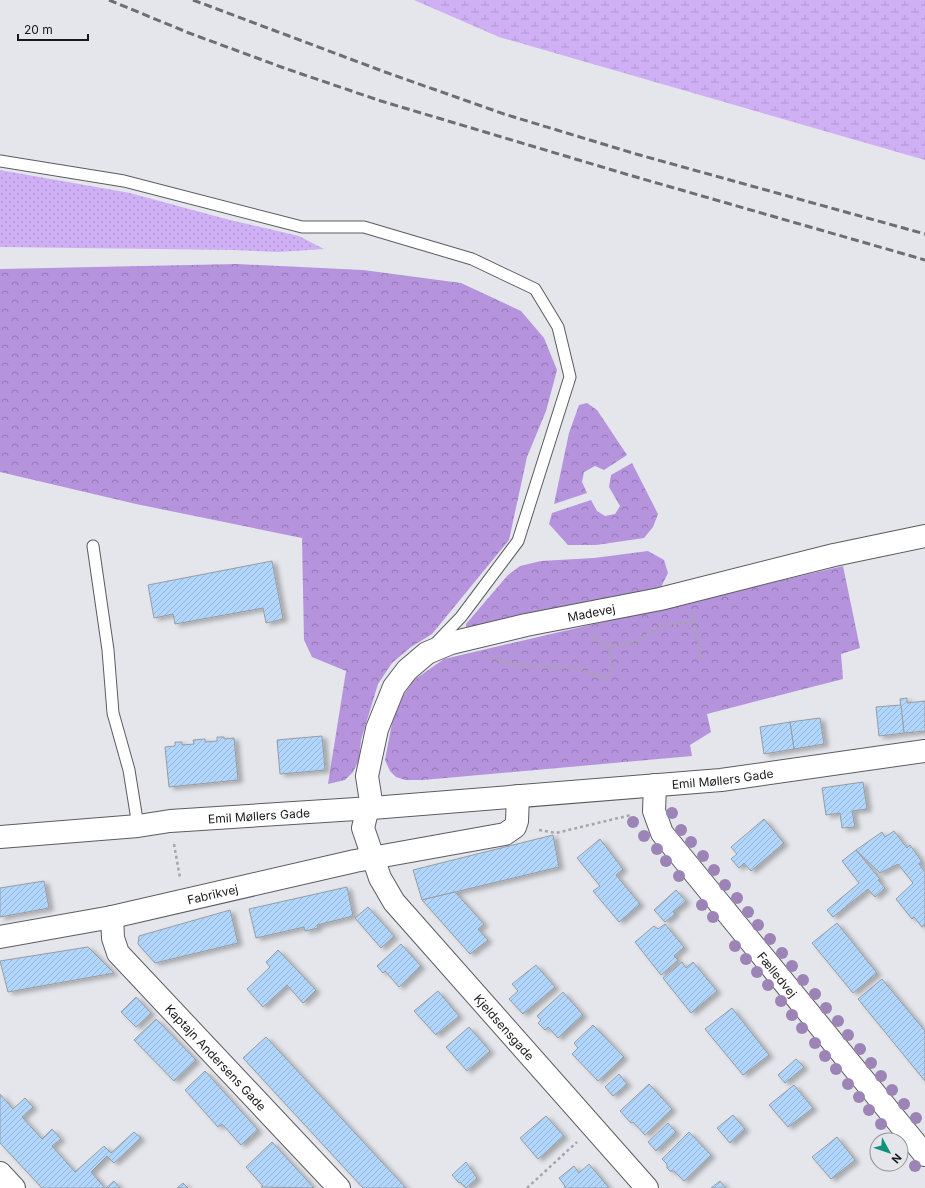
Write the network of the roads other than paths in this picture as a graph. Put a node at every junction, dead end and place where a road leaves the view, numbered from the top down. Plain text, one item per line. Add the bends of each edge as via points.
1 (0, 161) edge
2 (925, 536) edge
3 (93, 546) dead end
4 (428, 653) junction
5 (925, 751) edge
6 (655, 785) junction
7 (518, 796) junction
8 (370, 807) junction
9 (138, 826) junction
10 (0, 837) edge
11 (373, 858) junction
12 (112, 917) junction
13 (0, 937) edge
14 (925, 1155) edge
15 (0, 1173) edge
16 (14, 1188) edge
17 (339, 1188) edge
18 (647, 1188) edge

1 - 4 lane via 124,181 302,227 364,228 472,259 535,290 558,327 570,377 518,541 461,617
2 - 4 street, Madevej via 834,555 687,592 479,636 450,643
3 - 9 lane via 108,650 113,713 129,770
4 - 8 street, Madevej via 407,670 394,687 377,729 368,776
5 - 6 street, Emil Møllers Gade via 721,780
6 - 7 street, Emil Møllers Gade
6 - 14 street, Fælledvej via 654,811 662,832
7 - 8 street, Emil Møllers Gade
7 - 11 street via 517,821 505,834
8 - 9 street, Emil Møllers Gade
8 - 11 street via 363,828
9 - 10 street, Emil Møllers Gade
11 - 12 street, Fabrikvej
11 - 18 street, Kjeldsensgade via 380,878 394,902
12 - 13 street, Fabrikvej
12 - 17 street, Kaptajn Andersens Gade via 113,938 118,953
15 - 16 street

